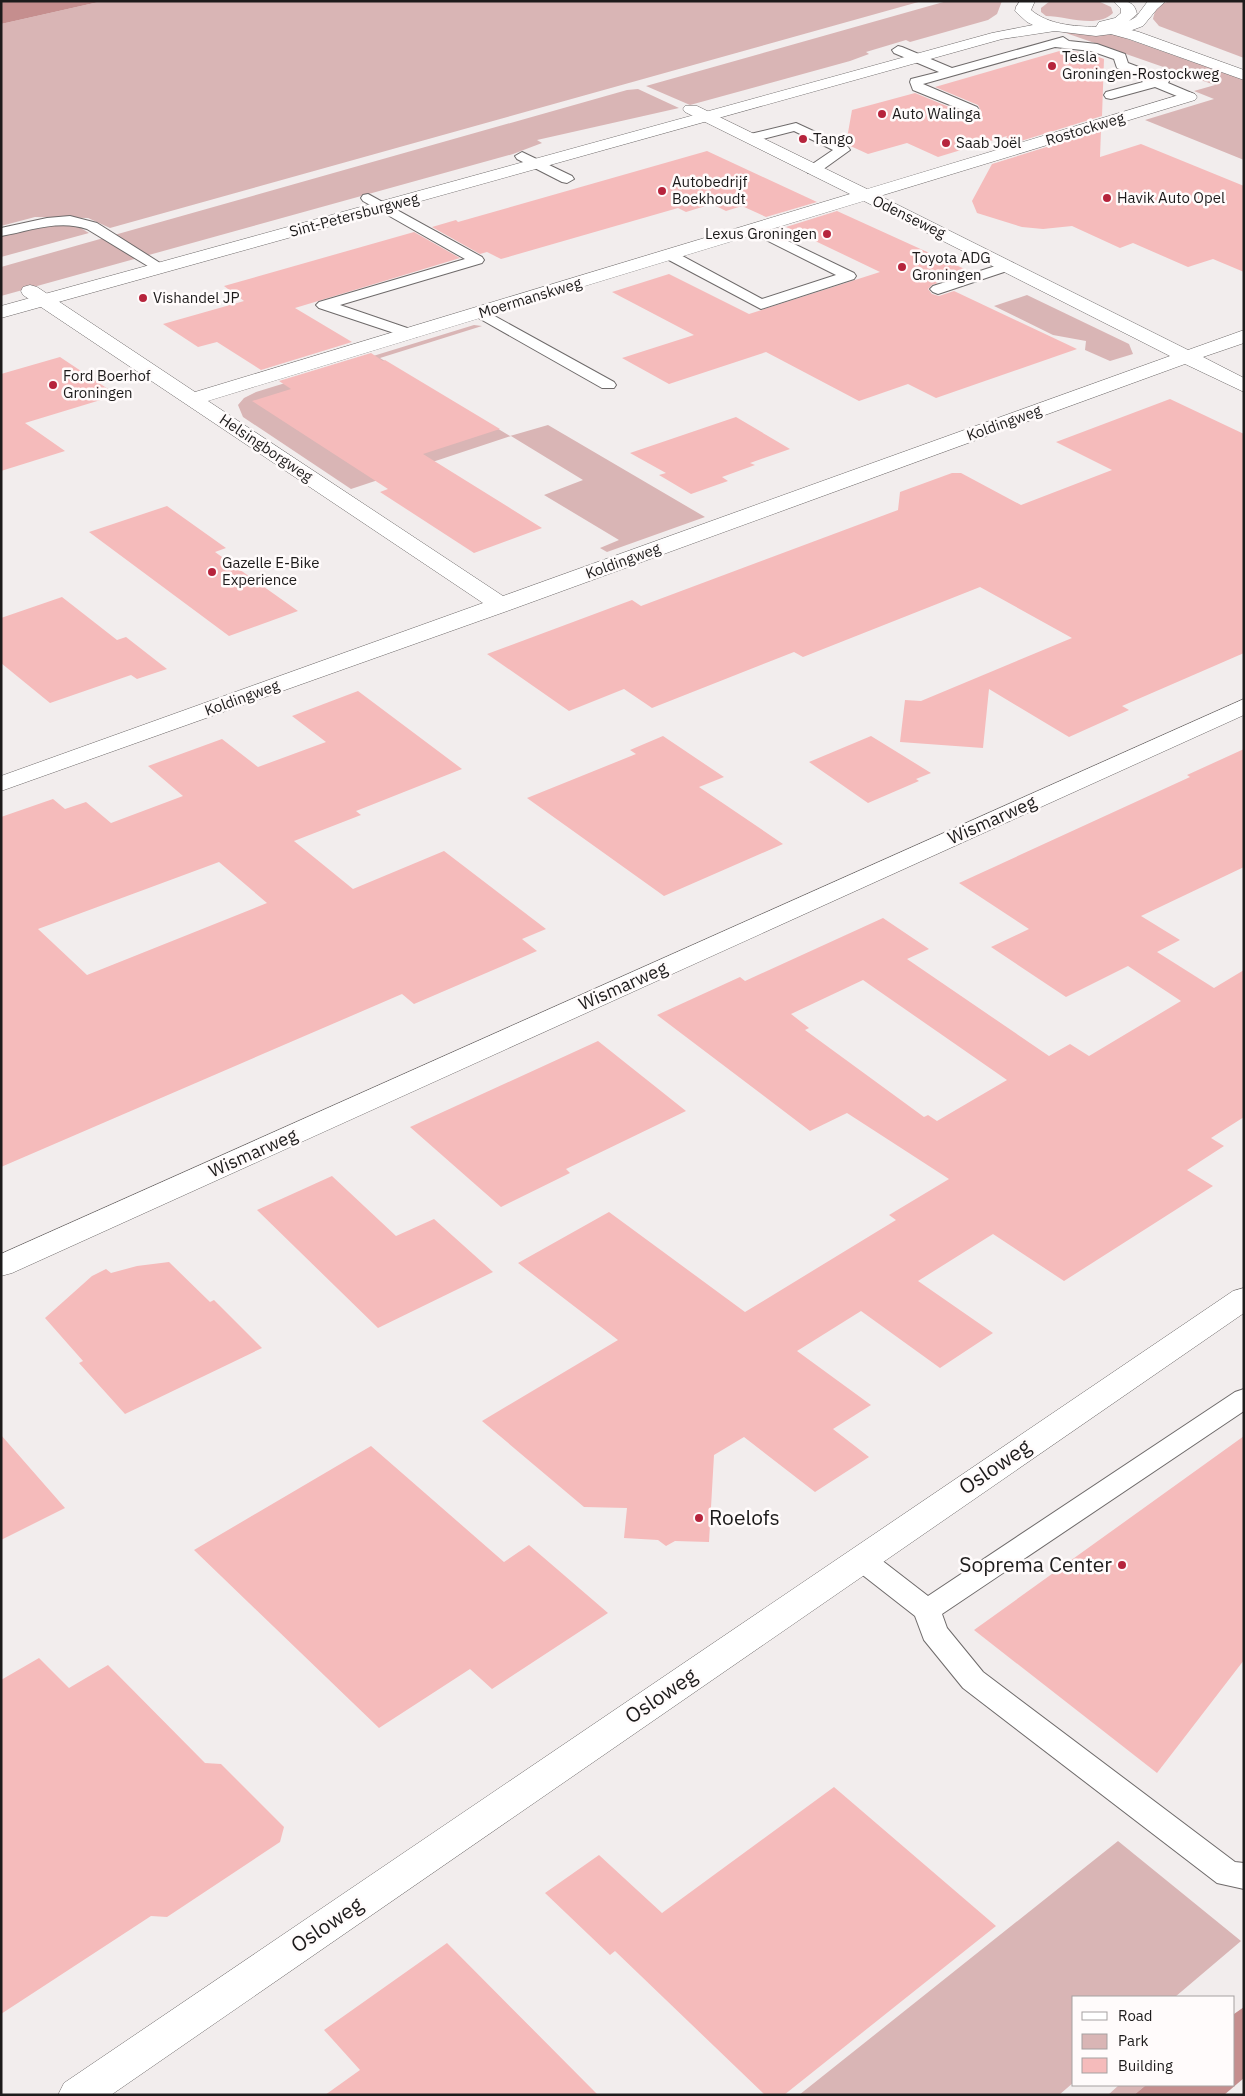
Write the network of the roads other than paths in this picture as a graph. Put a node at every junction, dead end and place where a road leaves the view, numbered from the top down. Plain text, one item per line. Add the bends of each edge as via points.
1 (1159, 1) edge
2 (1027, 8) edge
3 (1132, 11) edge
4 (1048, 25) junction
5 (1112, 30) junction
6 (898, 50) junction
7 (917, 58) junction
8 (1244, 63) edge
9 (1122, 65) junction
10 (951, 72) junction
11 (1244, 75) edge
12 (1163, 83) junction
13 (1190, 97) joint
14 (972, 110) dead end
15 (699, 113) junction
16 (751, 138) junction
17 (530, 160) junction
18 (813, 170) junction
19 (567, 179) dead end
20 (866, 196) junction
21 (375, 203) junction
22 (755, 229) junction
23 (1, 232) edge
24 (670, 256) junction
25 (154, 264) junction
26 (1008, 266) junction
27 (938, 289) dead end
28 (37, 296) junction
29 (1, 299) edge
30 (1, 312) edge
31 (480, 313) junction
32 (411, 334) junction
33 (1244, 336) edge
34 (1186, 357) junction
35 (608, 385) dead end
36 (1244, 386) edge
37 (194, 399) junction
38 (502, 605) junction
39 (1244, 706) edge
40 (1, 784) edge
41 (1, 1266) edge
42 (1244, 1298) edge
43 (1244, 1398) edge
44 (861, 1559) junction
45 (926, 1610) junction
46 (1244, 1876) edge
47 (78, 2095) edge

1 - 3 main road
2 - 4 main road
2 - 6 main road via 1005,23 994,22
3 - 4 main road via 1113,23
3 - 5 main road
3 - 8 main road
4 - 5 main road via 1080,31
4 - 7 main road
5 - 11 main road
6 - 7 lane
6 - 15 main road
7 - 10 lane
7 - 15 main road
9 - 10 lane via 1120,57 1093,47 1058,42
9 - 12 lane
9 - 12 lane via 1117,94
10 - 14 lane via 916,82 918,87
12 - 13 lane
13 - 20 main road, Rostockweg
15 - 16 main road, Odenseweg
15 - 17 main road, Sint-Petersburgweg
16 - 18 main road, Odenseweg
16 - 18 lane via 796,127 843,150
17 - 19 lane
17 - 21 main road, Sint-Petersburgweg
18 - 20 main road, Odenseweg
20 - 22 main road, Moermanskweg
20 - 26 main road, Odenseweg
21 - 25 main road, Sint-Petersburgweg
21 - 32 lane via 477,260 324,305
22 - 24 main road, Moermanskweg
22 - 24 lane via 849,276 761,304
23 - 25 lane via 60,221 81,222
24 - 31 main road, Moermanskweg
25 - 28 main road, Sint-Petersburgweg
26 - 27 lane
26 - 34 main road, Odenseweg
28 - 29 main road, Sint-Petersburgweg
28 - 30 main road, Sint-Petersburgweg
28 - 37 main road, Helsingborgweg
31 - 32 main road, Moermanskweg
31 - 35 lane
32 - 37 main road, Moermanskweg
33 - 34 main road, Koldingweg
34 - 36 main road, Odenseweg
34 - 38 main road, Koldingweg
37 - 38 main road, Helsingborgweg
38 - 40 main road, Koldingweg
39 - 41 main road, Wismarweg
42 - 44 main road, Osloweg
43 - 45 lane
44 - 45 lane
44 - 47 main road, Osloweg
45 - 46 lane via 934,1632 973,1680 1228,1874

